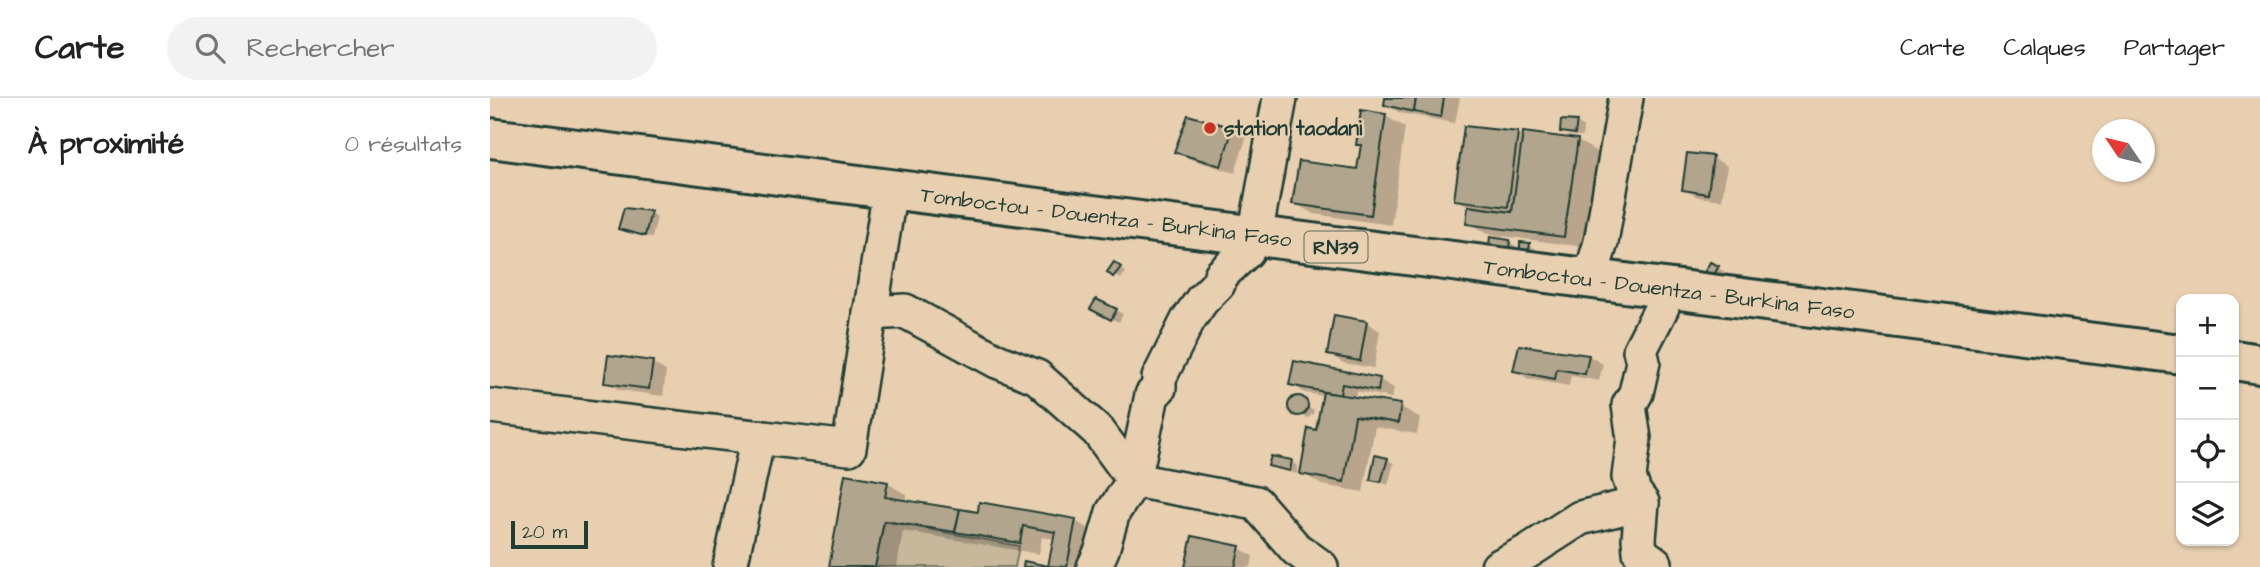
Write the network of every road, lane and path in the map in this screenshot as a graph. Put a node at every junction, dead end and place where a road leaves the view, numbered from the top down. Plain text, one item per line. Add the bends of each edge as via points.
1 (1280, 98) edge
2 (1626, 98) edge
3 (490, 138) edge
4 (890, 189) junction
5 (1248, 236) junction
6 (1590, 279) junction
7 (1662, 288) junction
8 (870, 313) junction
9 (2176, 353) edge
10 (2239, 361) edge
11 (2260, 364) edge
12 (490, 406) edge
13 (758, 437) junction
14 (1134, 480) junction
15 (1642, 503) junction
16 (730, 567) edge
17 (1094, 567) edge
18 (1321, 567) edge
19 (1498, 567) edge
20 (1655, 567) edge

1 - 5 street
2 - 6 street via 1601,242
3 - 4 main road, Tomboctou - Douentza - Burkina Faso / RN39
4 - 5 main road, Tomboctou - Douentza - Burkina Faso / RN39
4 - 8 street
5 - 6 main road, Tomboctou - Douentza - Burkina Faso / RN39
5 - 14 street via 1247,251 1221,275 1175,343 1159,379 1160,388 1152,395
6 - 7 main road, Tomboctou - Douentza - Burkina Faso / RN39
7 - 9 main road, Tomboctou - Douentza - Burkina Faso / RN39
7 - 15 street via 1662,307 1640,350 1643,362 1629,405 1634,439 1629,477
8 - 13 street via 849,448
8 - 14 street via 905,311 1037,377 1098,431
10 - 11 main road
12 - 13 street
13 - 16 street
14 - 17 street via 1113,512
14 - 18 street via 1256,503 1296,549
15 - 19 street via 1580,518
15 - 20 street via 1640,552

